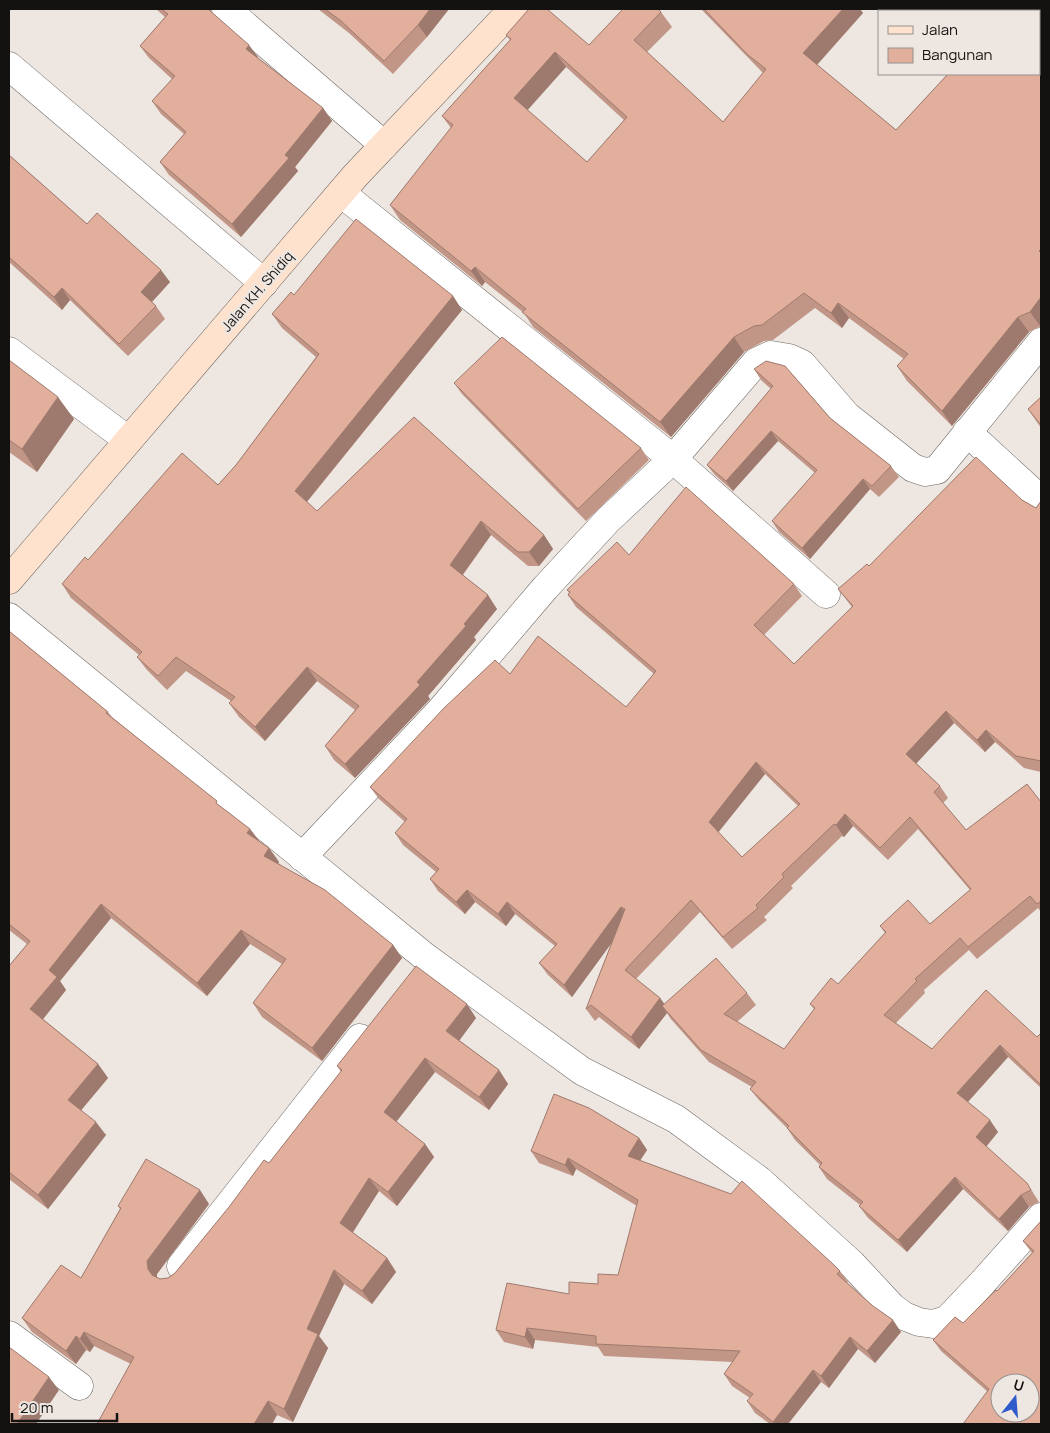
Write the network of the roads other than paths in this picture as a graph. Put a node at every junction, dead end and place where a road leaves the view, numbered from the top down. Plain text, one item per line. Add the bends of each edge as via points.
1 (226, 9) edge
2 (513, 9) edge
3 (9, 66) edge
4 (384, 144) junction
5 (341, 193) junction
6 (264, 283) junction
7 (1041, 342) edge
8 (9, 351) edge
9 (967, 432) junction
10 (128, 440) junction
11 (673, 459) junction
12 (1041, 500) edge
13 (9, 580) edge
14 (826, 594) dead end
15 (9, 617) edge
16 (302, 857) junction
17 (375, 1019) edge
18 (1041, 1217) edge
19 (172, 1277) edge
20 (9, 1335) edge
21 (79, 1386) dead end

1 - 4 street
2 - 4 main road, Jalan KH. Shidiq
3 - 6 street
4 - 5 main road, Jalan KH. Shidiq
5 - 6 main road, Jalan KH. Shidiq
5 - 11 street
6 - 10 main road, Jalan KH. Shidiq
7 - 9 street
8 - 10 street
9 - 11 street via 937,470 925,472 913,468 847,416 802,364 771,355 756,362
9 - 12 street
10 - 13 main road, Jalan KH. Shidiq
11 - 14 street
11 - 16 street via 608,520 440,711
15 - 16 street
16 - 18 street via 418,964 582,1072 676,1119 759,1180 904,1316 933,1324 946,1320
17 - 19 street
20 - 21 street

